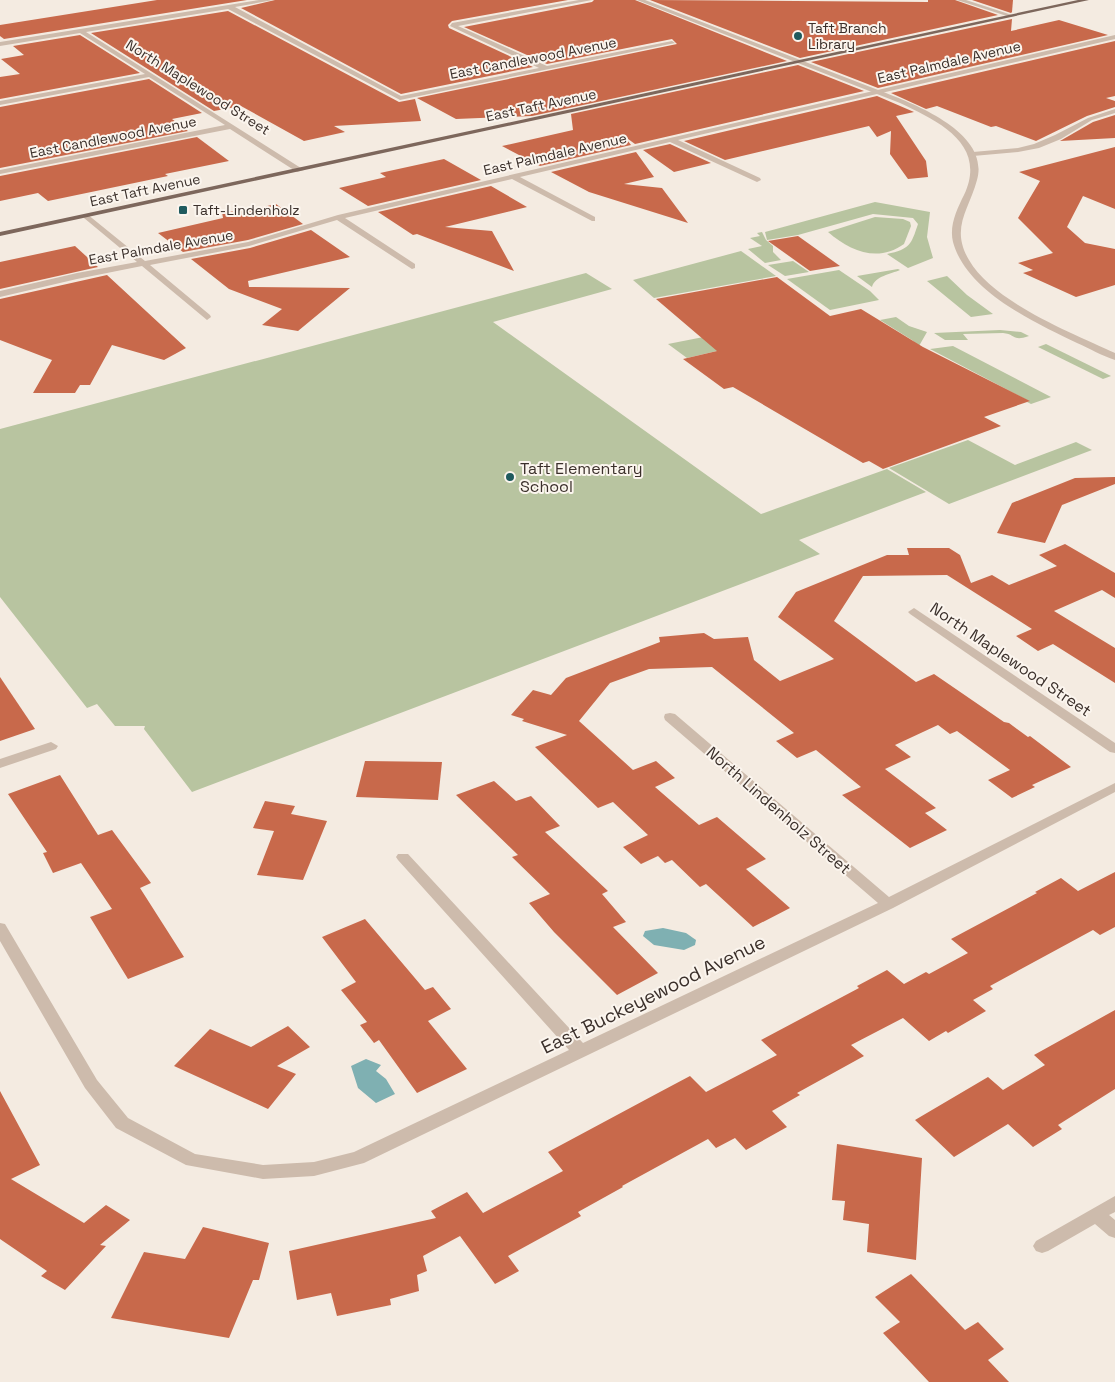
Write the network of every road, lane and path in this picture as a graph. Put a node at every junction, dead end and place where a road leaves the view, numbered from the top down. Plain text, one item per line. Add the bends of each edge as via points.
1 (270, 0) edge
2 (589, 0) edge
3 (640, 0) edge
4 (960, 0) edge
5 (1086, 0) edge
6 (230, 7) junction
7 (1012, 16) junction
8 (81, 31) junction
9 (1115, 37) edge
10 (672, 43) dead end
11 (0, 44) edge
12 (800, 62) junction
13 (546, 68) junction
14 (151, 75) junction
15 (876, 92) junction
16 (0, 103) edge
17 (1115, 111) edge
18 (232, 126) junction
19 (671, 140) junction
20 (973, 154) junction
21 (300, 170) junction
22 (0, 172) edge
23 (512, 176) junction
24 (756, 180) dead end
25 (87, 216) junction
26 (338, 217) junction
27 (592, 219) dead end
28 (0, 234) edge
29 (145, 265) junction
30 (412, 266) dead end
31 (0, 294) edge
32 (207, 317) dead end
33 (1115, 357) edge
34 (914, 612) dead end
35 (670, 717) dead end
36 (51, 746) dead end
37 (1115, 749) edge
38 (0, 764) edge
39 (1115, 787) edge
40 (403, 857) dead end
41 (888, 904) junction
42 (0, 928) edge
43 (580, 1051) junction
44 (1115, 1203) edge
45 (1097, 1215) junction
46 (1115, 1231) edge
47 (1042, 1246) dead end

1 - 6 street
2 - 13 street via 452,26
3 - 12 street
4 - 7 street
5 - 7 main road, East Taft Avenue
6 - 8 street
6 - 13 street, East Candlewood Avenue via 400,98
7 - 12 main road, East Taft Avenue
8 - 11 street
8 - 14 street, North Maplewood Street
9 - 15 street, East Palmdale Avenue
10 - 13 street, East Candlewood Avenue
12 - 15 street
12 - 21 main road, East Taft Avenue
14 - 16 street
14 - 18 street, North Maplewood Street
15 - 19 street, East Palmdale Avenue
15 - 20 street via 945,124
17 - 20 street via 1090,119 1036,146
18 - 21 street, North Maplewood Street
18 - 22 street, East Candlewood Avenue
19 - 23 street, East Palmdale Avenue
19 - 24 street
20 - 33 street via 975,176 957,226 957,240 965,260 988,286 1012,304
21 - 25 main road, East Taft Avenue
23 - 26 street, East Palmdale Avenue
23 - 27 street
25 - 28 main road, East Taft Avenue
25 - 29 street
26 - 29 street, East Palmdale Avenue via 249,244
26 - 30 street
29 - 31 street, East Palmdale Avenue
29 - 32 street
34 - 37 street, North Maplewood Street
35 - 41 street, North Lindenholz Street
36 - 38 street
39 - 41 street, East Buckeyewood Avenue
40 - 43 street
41 - 43 street, East Buckeyewood Avenue
42 - 43 street, East Buckeyewood Avenue via 91,1084 122,1123 192,1160 263,1172 314,1169 358,1158
44 - 45 street
45 - 46 street
45 - 47 street

